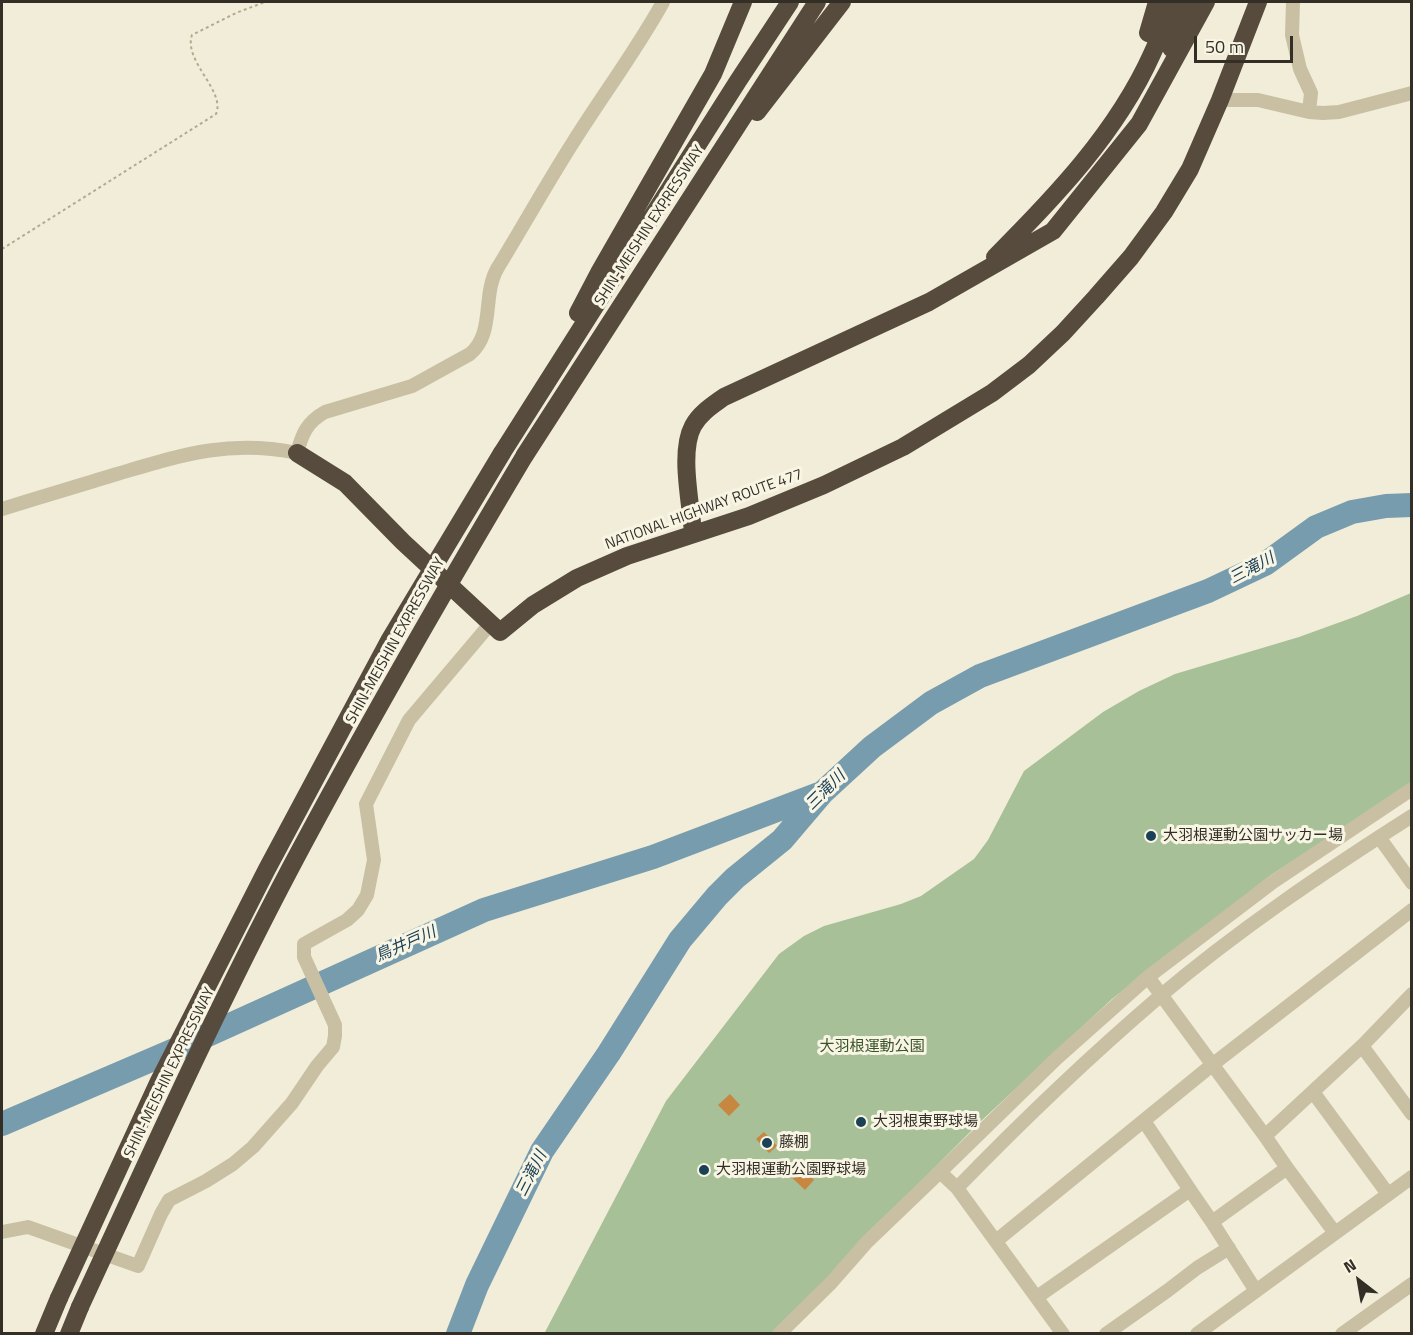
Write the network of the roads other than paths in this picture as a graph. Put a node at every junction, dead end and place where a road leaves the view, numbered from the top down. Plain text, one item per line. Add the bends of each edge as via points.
1 (663, 2) edge
2 (743, 2) edge
3 (790, 2) edge
4 (816, 2) edge
5 (842, 2) edge
6 (1157, 2) edge
7 (1172, 2) edge
8 (1188, 2) edge
9 (1206, 2) edge
10 (1258, 2) edge
11 (1293, 2) edge
12 (1412, 93) edge
13 (1220, 100) junction
14 (1121, 111) junction
15 (1309, 112) junction
16 (1139, 124) junction
17 (688, 199) junction
18 (979, 273) junction
19 (518, 426) junction
20 (297, 453) junction
21 (2, 509) edge
22 (693, 533) junction
23 (491, 623) junction
24 (1412, 789) edge
25 (1412, 816) edge
26 (1378, 837) junction
27 (1412, 883) edge
28 (1412, 910) edge
29 (1148, 977) junction
30 (1161, 996) junction
31 (1410, 998) edge
32 (1362, 1046) junction
33 (1212, 1065) junction
34 (1313, 1092) junction
35 (1412, 1114) edge
36 (1144, 1121) junction
37 (1265, 1136) junction
38 (1287, 1167) junction
39 (940, 1172) junction
40 (1412, 1177) edge
41 (957, 1188) junction
42 (1190, 1190) junction
43 (1388, 1194) junction
44 (1212, 1222) junction
45 (2, 1232) edge
46 (1335, 1233) junction
47 (996, 1241) junction
48 (1229, 1248) junction
49 (1412, 1284) edge
50 (1256, 1291) junction
51 (1037, 1297) junction
52 (44, 1334) edge
53 (69, 1334) edge
54 (778, 1334) edge
55 (1064, 1334) edge
56 (1106, 1334) edge
57 (1197, 1334) edge
58 (1342, 1334) edge

1 - 20 street via 491,280 484,330 476,348 424,381 316,417 302,435
2 - 19 highway via 713,74 600,271
3 - 19 highway, SHIN-MEISHIN EXPRESSWAY
4 - 17 highway, SHIN-MEISHIN EXPRESSWAY
5 - 17 highway
6 - 14 highway
7 - 14 highway via 1152,54
8 - 16 highway
9 - 16 highway
10 - 13 highway, NATIONAL HIGHWAY ROUTE 477
11 - 15 street via 1292,35 1311,93
12 - 15 street via 1338,112
13 - 15 street via 1258,100
13 - 22 highway, NATIONAL HIGHWAY ROUTE 477 via 1190,169 1131,258 1029,365 992,393 903,447 749,516
14 - 18 highway via 1039,213
16 - 18 highway via 1053,231
17 - 53 highway, SHIN-MEISHIN EXPRESSWAY, bridge via 525,455 424,626 291,868 181,1089
18 - 22 highway via 929,302 724,397 705,410 693,426 686,462
19 - 52 highway, SHIN-MEISHIN EXPRESSWAY, bridge via 389,641 267,869 159,1081
20 - 21 street via 240,446 210,449
20 - 23 highway via 345,483
22 - 23 highway, NATIONAL HIGHWAY ROUTE 477 via 577,578 533,605 500,632
23 - 45 street via 409,720 366,804 374,861 367,895 347,920 304,944 304,957 335,1025 335,1036 333,1047 292,1103 233,1164 169,1200 138,1266 28,1227
24 - 29 street via 1273,882
25 - 26 street
26 - 27 street
26 - 30 street via 1279,905
28 - 33 street
29 - 30 street
29 - 39 street via 1057,1058
30 - 33 street
30 - 41 street via 1065,1081
31 - 32 street
32 - 34 street
32 - 35 street
33 - 36 street
33 - 37 street
34 - 37 street
34 - 43 street
36 - 42 street
36 - 47 street
37 - 38 street
38 - 44 street
38 - 46 street
39 - 41 street
39 - 54 street
40 - 43 street
41 - 47 street
42 - 44 street
42 - 51 street
43 - 46 street
44 - 48 street
46 - 50 street
47 - 51 street
48 - 50 street
48 - 56 street
49 - 58 street
50 - 57 street
51 - 55 street

